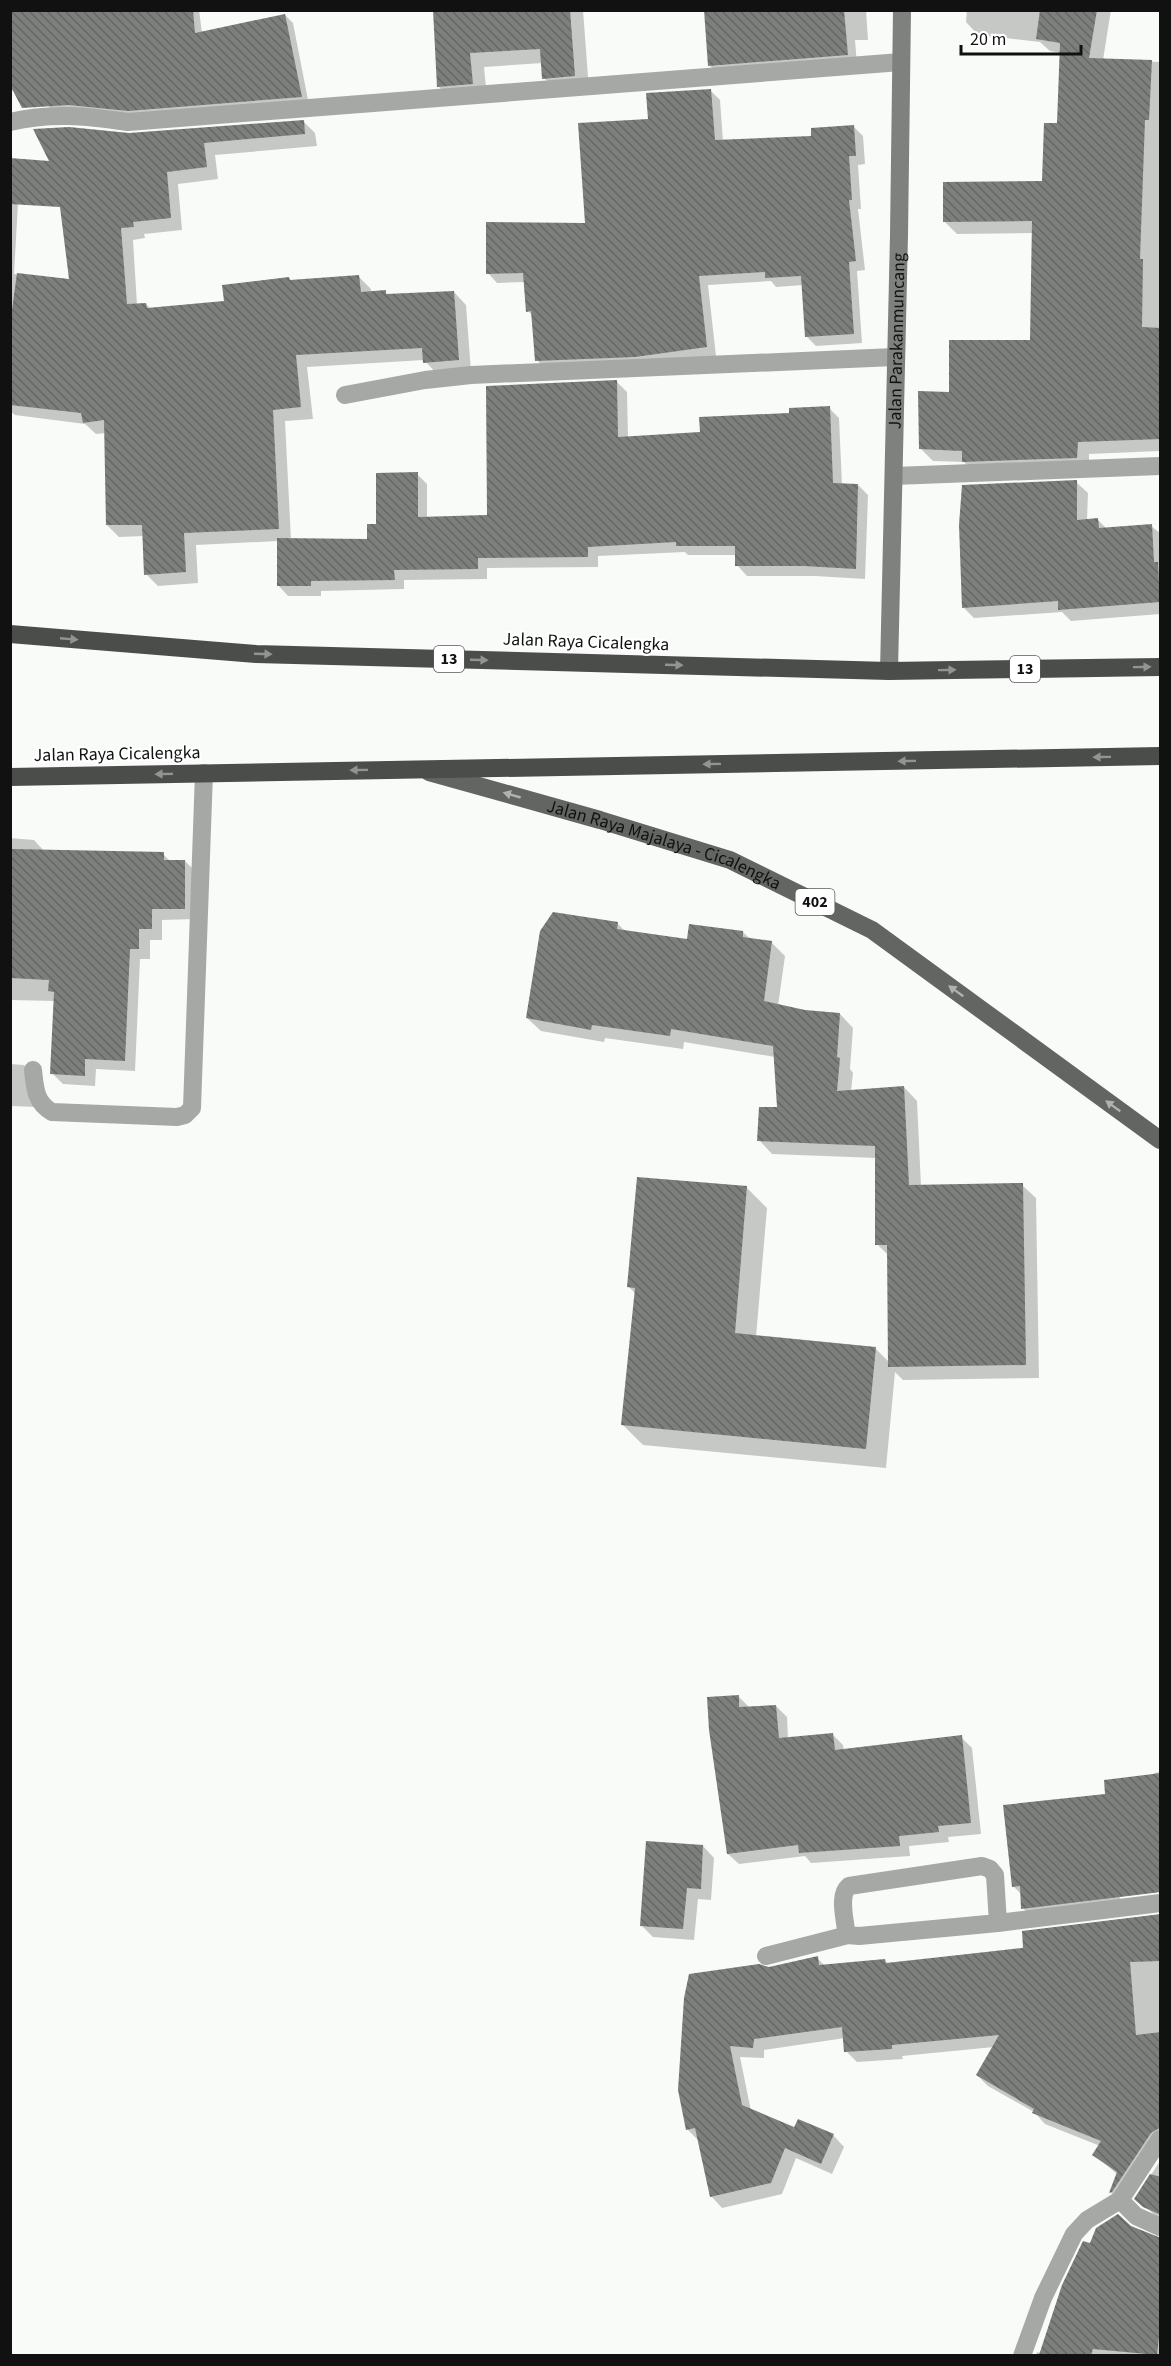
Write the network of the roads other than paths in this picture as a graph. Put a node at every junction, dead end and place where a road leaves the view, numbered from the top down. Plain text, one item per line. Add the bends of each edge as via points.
1 (902, 10) edge
2 (901, 62) junction
3 (10, 122) edge
4 (895, 357) junction
5 (345, 395) dead end
6 (1161, 466) edge
7 (894, 476) junction
8 (10, 634) edge
9 (1161, 667) edge
10 (889, 671) junction
11 (1161, 756) edge
12 (418, 769) junction
13 (204, 773) junction
14 (10, 777) edge
15 (33, 1070) dead end
16 (1161, 1140) edge
17 (1161, 1903) edge
18 (998, 1923) junction
19 (848, 1935) junction
20 (766, 1956) dead end
21 (1161, 2139) edge
22 (1120, 2200) junction
23 (1161, 2227) edge
24 (1022, 2355) edge

1 - 2 main road, Jalan Parakanmuncang
2 - 3 street via 128,122 78,115 35,116
2 - 4 main road, Jalan Parakanmuncang
4 - 5 street via 471,375
4 - 7 main road, Jalan Parakanmuncang
6 - 7 street
7 - 10 main road, Jalan Parakanmuncang
8 -> 10 highway, Jalan Raya Cicalengka / 13 via 256,654
10 -> 9 highway, Jalan Raya Cicalengka / 13
11 -> 12 highway, Jalan Raya Cicalengka
12 -> 13 highway, Jalan Raya Cicalengka
16 -> 12 main road, Jalan Raya Majalaya - Cicalengka / 402 via 872,930 730,860
13 -> 14 highway, Jalan Raya Cicalengka
13 - 15 street via 192,1108 177,1118 52,1112 42,1106 37,1095
17 - 18 street
18 - 19 street
18 - 19 street via 995,1875 982,1866 849,1886 843,1895
19 - 20 street
21 - 22 street
22 - 23 street via 1136,2216
22 - 24 street via 1087,2220 1074,2234 1043,2298

